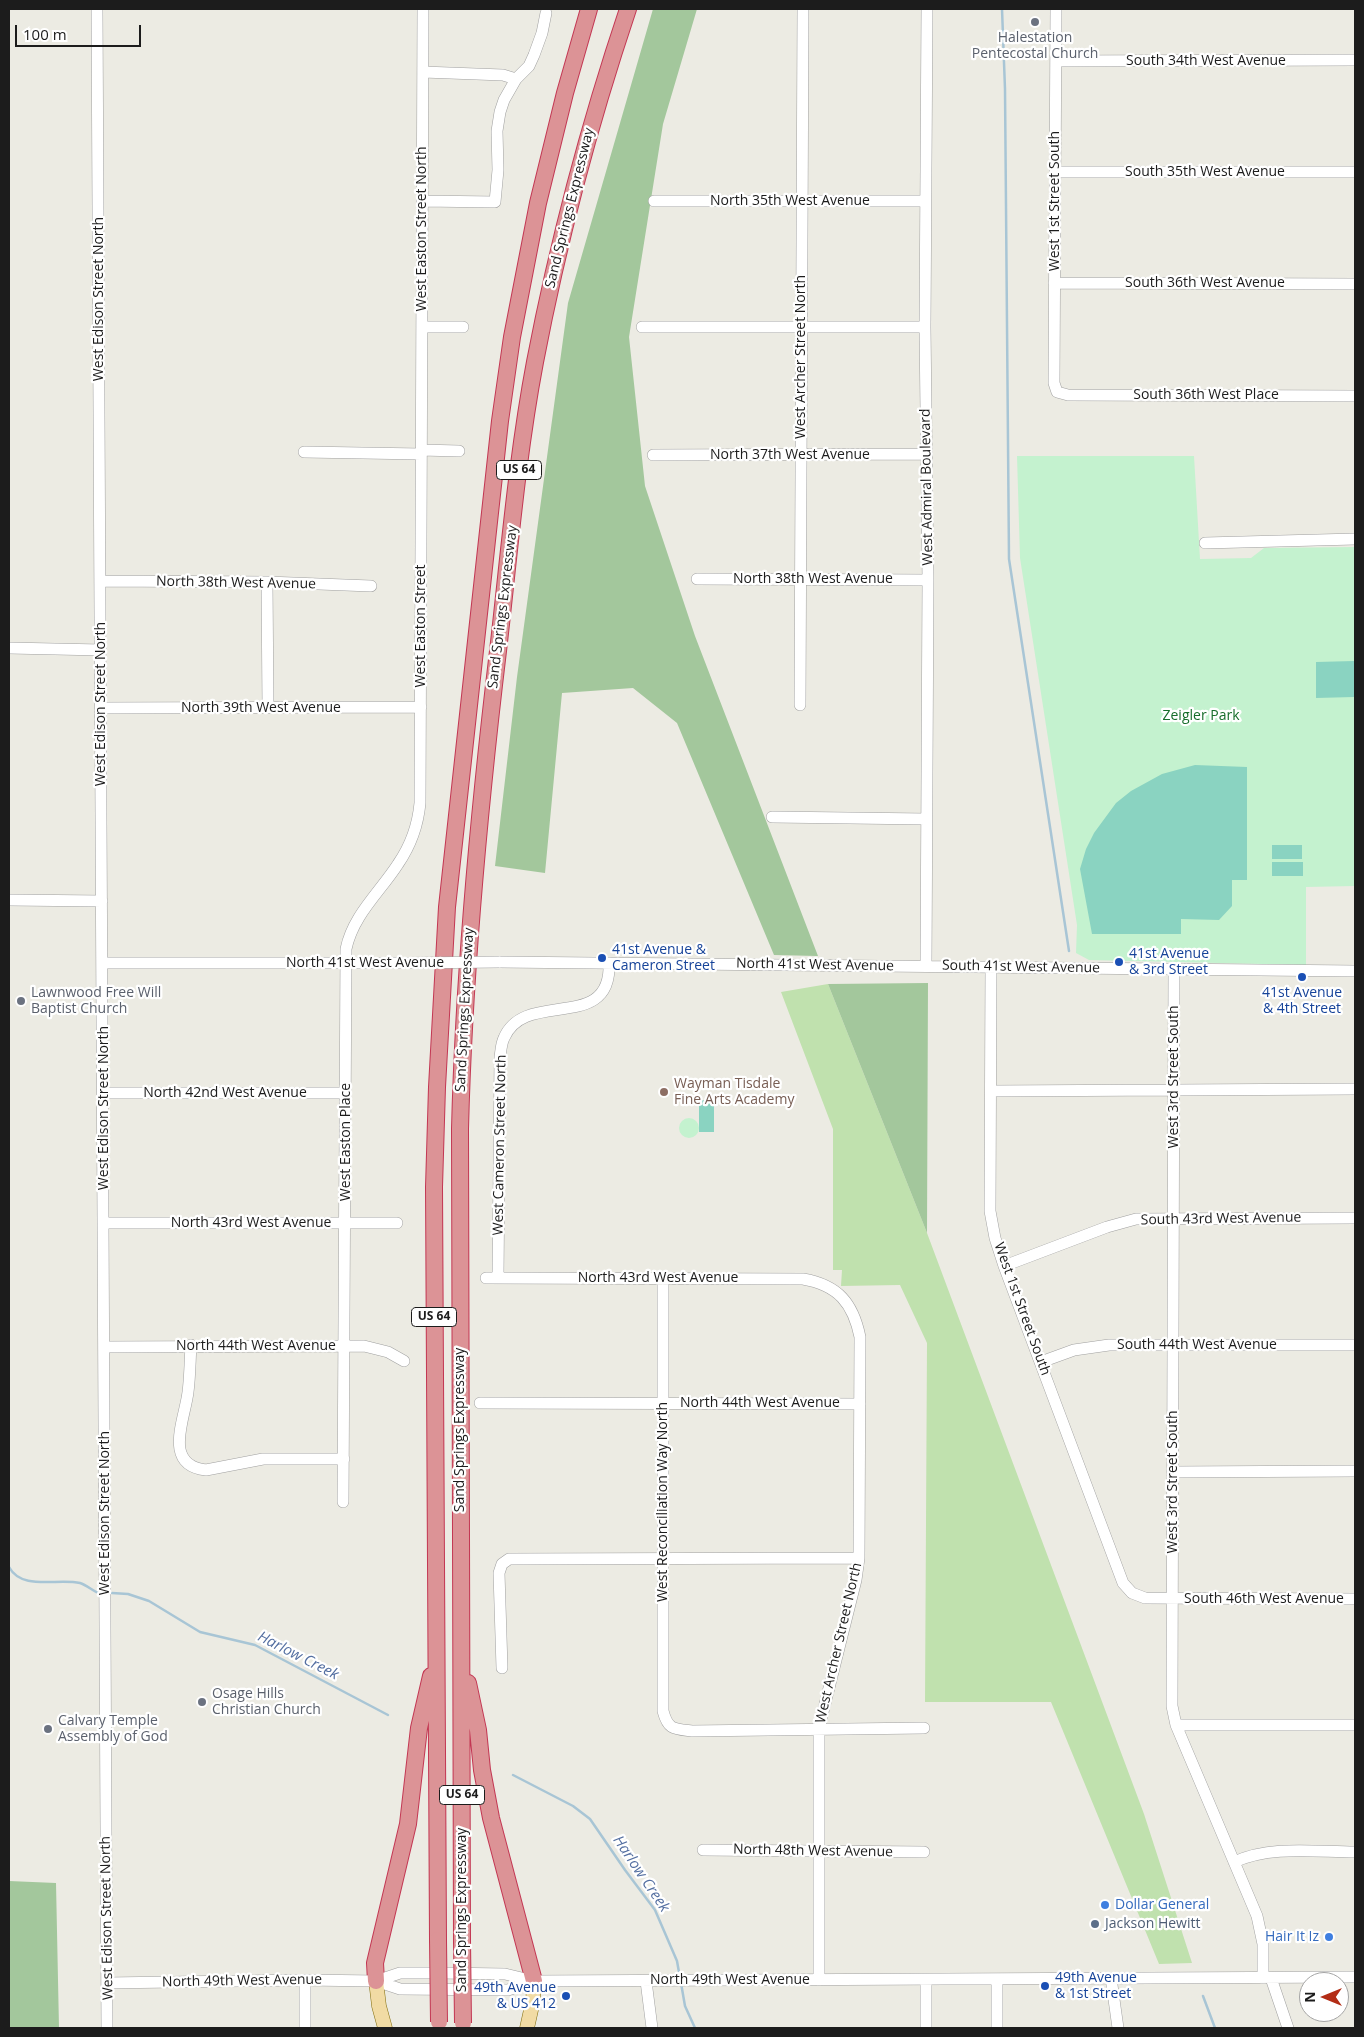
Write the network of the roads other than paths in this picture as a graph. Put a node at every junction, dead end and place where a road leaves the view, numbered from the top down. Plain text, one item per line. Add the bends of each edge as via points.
1 (97, 9) edge
2 (423, 9) edge
3 (589, 9) edge
4 (628, 9) edge
5 (802, 9) edge
6 (927, 9) edge
7 (1056, 9) edge
8 (546, 14) dead end
9 (1355, 60) edge
10 (1056, 62) junction
11 (423, 72) junction
12 (516, 79) junction
13 (1055, 172) junction
14 (1355, 172) edge
15 (801, 200) junction
16 (422, 201) junction
17 (654, 201) dead end
18 (925, 201) junction
19 (1054, 283) junction
20 (1355, 284) edge
21 (422, 327) junction
22 (463, 327) dead end
23 (642, 327) dead end
24 (801, 327) junction
25 (925, 327) junction
26 (1057, 392) joint
27 (1355, 396) edge
28 (459, 451) dead end
29 (304, 452) dead end
30 (420, 452) junction
31 (926, 454) junction
32 (653, 455) dead end
33 (801, 455) junction
34 (1355, 539) edge
35 (1205, 543) dead end
36 (697, 579) dead end
37 (800, 579) junction
38 (928, 580) junction
39 (101, 581) junction
40 (267, 582) junction
41 (371, 586) dead end
42 (9, 648) edge
43 (101, 650) junction
44 (800, 705) dead end
45 (421, 707) junction
46 (102, 708) junction
47 (268, 708) junction
48 (420, 803) joint
49 (772, 817) dead end
50 (926, 819) junction
51 (9, 900) edge
52 (102, 901) junction
53 (103, 963) junction
54 (346, 963) junction
55 (610, 963) junction
56 (926, 966) junction
57 (991, 966) junction
58 (1174, 969) junction
59 (1355, 971) edge
60 (1355, 1089) edge
61 (991, 1091) junction
62 (1174, 1091) junction
63 (104, 1093) junction
64 (346, 1093) junction
65 (1174, 1218) junction
66 (1355, 1218) edge
67 (104, 1223) junction
68 (346, 1223) junction
69 (397, 1223) dead end
70 (1004, 1266) junction
71 (486, 1278) dead end
72 (498, 1278) junction
73 (663, 1278) junction
74 (829, 1286) joint
75 (191, 1345) junction
76 (1174, 1345) junction
77 (1355, 1345) edge
78 (345, 1346) junction
79 (104, 1347) junction
80 (404, 1361) dead end
81 (1041, 1362) junction
82 (480, 1403) dead end
83 (662, 1403) junction
84 (860, 1404) junction
85 (344, 1459) junction
86 (1355, 1471) edge
87 (1173, 1472) junction
88 (343, 1502) dead end
89 (663, 1558) junction
90 (859, 1558) junction
91 (1172, 1598) junction
92 (1355, 1599) edge
93 (461, 1649) junction
94 (437, 1650) junction
95 (502, 1668) dead end
96 (1176, 1725) junction
97 (1355, 1725) edge
98 (820, 1728) junction
99 (924, 1728) dead end
100 (703, 1850) dead end
101 (819, 1851) junction
102 (924, 1852) dead end
103 (1355, 1852) edge
104 (1234, 1862) junction
105 (1111, 1978) junction
106 (1267, 1978) junction
107 (1355, 1978) edge
108 (305, 1980) junction
109 (534, 1980) junction
110 (819, 1980) junction
111 (926, 1980) junction
112 (997, 1980) junction
113 (376, 1981) junction
114 (651, 1981) junction
115 (107, 1983) junction
116 (439, 2025) edge
117 (463, 2025) edge
118 (108, 2028) edge
119 (305, 2028) edge
120 (385, 2028) edge
121 (528, 2028) edge
122 (652, 2028) edge
123 (926, 2028) edge
124 (997, 2028) edge
125 (1118, 2028) edge
126 (1288, 2028) edge

1 - 39 street, West Edison Street North
2 - 11 street, West Easton Street North
3 - 94 highway, Sand Springs Expressway / US 64 via 549,154 512,337 451,865 442,985 434,1187
4 - 93 highway, Sand Springs Expressway / US 64 via 573,189 547,298 512,524 479,816 468,941 460,1120
5 - 15 street, West Archer Street North
6 - 18 street, West Admiral Boulevard
7 - 10 street, West 1st Street South
8 - 12 street via 529,66
9 - 10 street, South 34th West Avenue
10 - 13 street, West 1st Street South
11 - 12 street via 503,75
11 - 16 street, West Easton Street North
12 - 16 street via 504,100 498,122 495,202
13 - 14 street, South 35th West Avenue
13 - 19 street, West 1st Street South
15 - 17 street, North 35th West Avenue
15 - 18 street, North 35th West Avenue
15 - 24 street, West Archer Street North
16 - 21 street, West Easton Street North
18 - 25 street, West Admiral Boulevard
19 - 20 street, South 36th West Avenue
19 - 26 street, West 1st Street South via 1054,383
21 - 22 street
21 - 30 street, West Easton Street North
23 - 24 street
24 - 25 street
24 - 33 street, West Archer Street North
25 - 31 street, West Admiral Boulevard
26 - 27 street, South 36th West Place via 1068,395
28 - 30 street
29 - 30 street
30 - 45 street, West Easton Street
31 - 33 street, North 37th West Avenue
31 - 38 street, West Admiral Boulevard
32 - 33 street, North 37th West Avenue
33 - 37 street, West Archer Street North
34 - 35 street
36 - 37 street, North 38th West Avenue
37 - 38 street, North 38th West Avenue
37 - 44 street, West Archer Street North
38 - 50 street, West Admiral Boulevard
39 - 40 street, North 38th West Avenue
39 - 43 street, West Edison Street North
40 - 41 street, North 38th West Avenue
40 - 47 street
42 - 43 street
43 - 46 street, West Edison Street North
45 - 47 street, North 39th West Avenue
45 - 48 street, West Easton Street
46 - 47 street, North 39th West Avenue
46 - 52 street, West Edison Street North
48 - 54 street, West Easton Place via 418,822 404,855 353,926
49 - 50 street
50 - 56 street, West Admiral Boulevard
51 - 52 street
52 - 53 street, West Edison Street North
53 - 54 street, North 41st West Avenue
53 - 63 street, West Edison Street North
54 - 55 street, North 41st West Avenue, bridge
54 - 64 street, West Easton Place
55 - 56 street, North 41st West Avenue
55 - 72 street, West Cameron Street North via 610,978 593,1000 575,1008 528,1014 514,1024 504,1038 500,1057
56 - 57 street, South 41st West Avenue
57 - 58 street, South 41st West Avenue
57 - 61 street, West 1st Street South
58 - 59 street, South 41st West Avenue
58 - 62 street, West 3rd Street South
60 - 62 street
61 - 62 street
61 - 70 street, West 1st Street South via 990,1211
62 - 65 street, West 3rd Street South
63 - 64 street, North 42nd West Avenue
63 - 67 street, West Edison Street North
64 - 68 street, West Easton Place
65 - 66 street, South 43rd West Avenue
65 - 70 street, South 43rd West Avenue via 1122,1222
65 - 76 street, West 3rd Street South
67 - 68 street, North 43rd West Avenue
67 - 79 street, West Edison Street North
68 - 69 street, North 43rd West Avenue
68 - 78 street, West Easton Place
70 - 81 street, West 1st Street South
71 - 72 street, North 43rd West Avenue
72 - 73 street, North 43rd West Avenue
73 - 74 street, North 43rd West Avenue via 803,1278
73 - 83 street, West Reconciliation Way North
74 - 84 street, West Archer Street North via 845,1301 857,1323
75 - 78 street, North 44th West Avenue
75 - 79 street, North 44th West Avenue
75 - 85 street via 179,1449 192,1466 206,1470 263,1460
76 - 77 street, South 44th West Avenue
76 - 81 street, South 44th West Avenue via 1090,1346
76 - 87 street, West 3rd Street South
78 - 80 street, North 44th West Avenue via 373,1348
78 - 85 street, West Easton Place
79 - 115 street, West Edison Street North
81 - 91 street, West 1st Street South via 1123,1583 1140,1598
82 - 83 street, North 44th West Avenue
83 - 84 street, North 44th West Avenue
83 - 89 street, West Reconciliation Way North
84 - 90 street, West Archer Street North
85 - 88 street, West Easton Place
86 - 87 street
87 - 91 street, West 3rd Street South
89 - 90 street
89 - 95 street via 514,1558 505,1561 500,1573
89 - 98 street, West Reconciliation Way North via 663,1711 668,1725 692,1730
90 - 98 street, West Archer Street North
91 - 92 street, South 46th West Avenue
91 - 96 street, West 3rd Street South via 1172,1706
93 - 109 highway via 478,1730 491,1818
93 - 117 highway, Sand Springs Expressway / US 64, bridge
94 - 113 highway via 419,1728 408,1824 377,1956
94 - 116 highway, Sand Springs Expressway / US 64, bridge
96 - 97 street
96 - 104 street, West 3rd Street South
98 - 99 street
98 - 101 street, West Archer Street North
100 - 101 street, North 48th West Avenue
101 - 102 street, North 48th West Avenue
101 - 110 street, West Archer Street North
103 - 104 street via 1262,1853
104 - 106 street, West 3rd Street South via 1257,1916
105 - 106 street, North 49th West Avenue
105 - 112 street, North 49th West Avenue
105 - 125 street
106 - 107 street, North 49th West Avenue
106 - 126 street, West 3rd Street South
108 - 113 street, North 49th West Avenue
108 - 115 street, North 49th West Avenue
108 - 119 street
109 - 113 street, North 49th West Avenue via 505,1974 400,1973
109 - 113 street, North 49th West Avenue via 508,1990 400,1989
109 - 114 street, North 49th West Avenue
109 - 121 main road via 534,2001
110 - 111 street, North 49th West Avenue
110 - 114 street, North 49th West Avenue
111 - 112 street, North 49th West Avenue
111 - 123 street
112 - 124 street
113 - 120 main road
114 - 122 street
115 - 118 street, West Edison Street North

